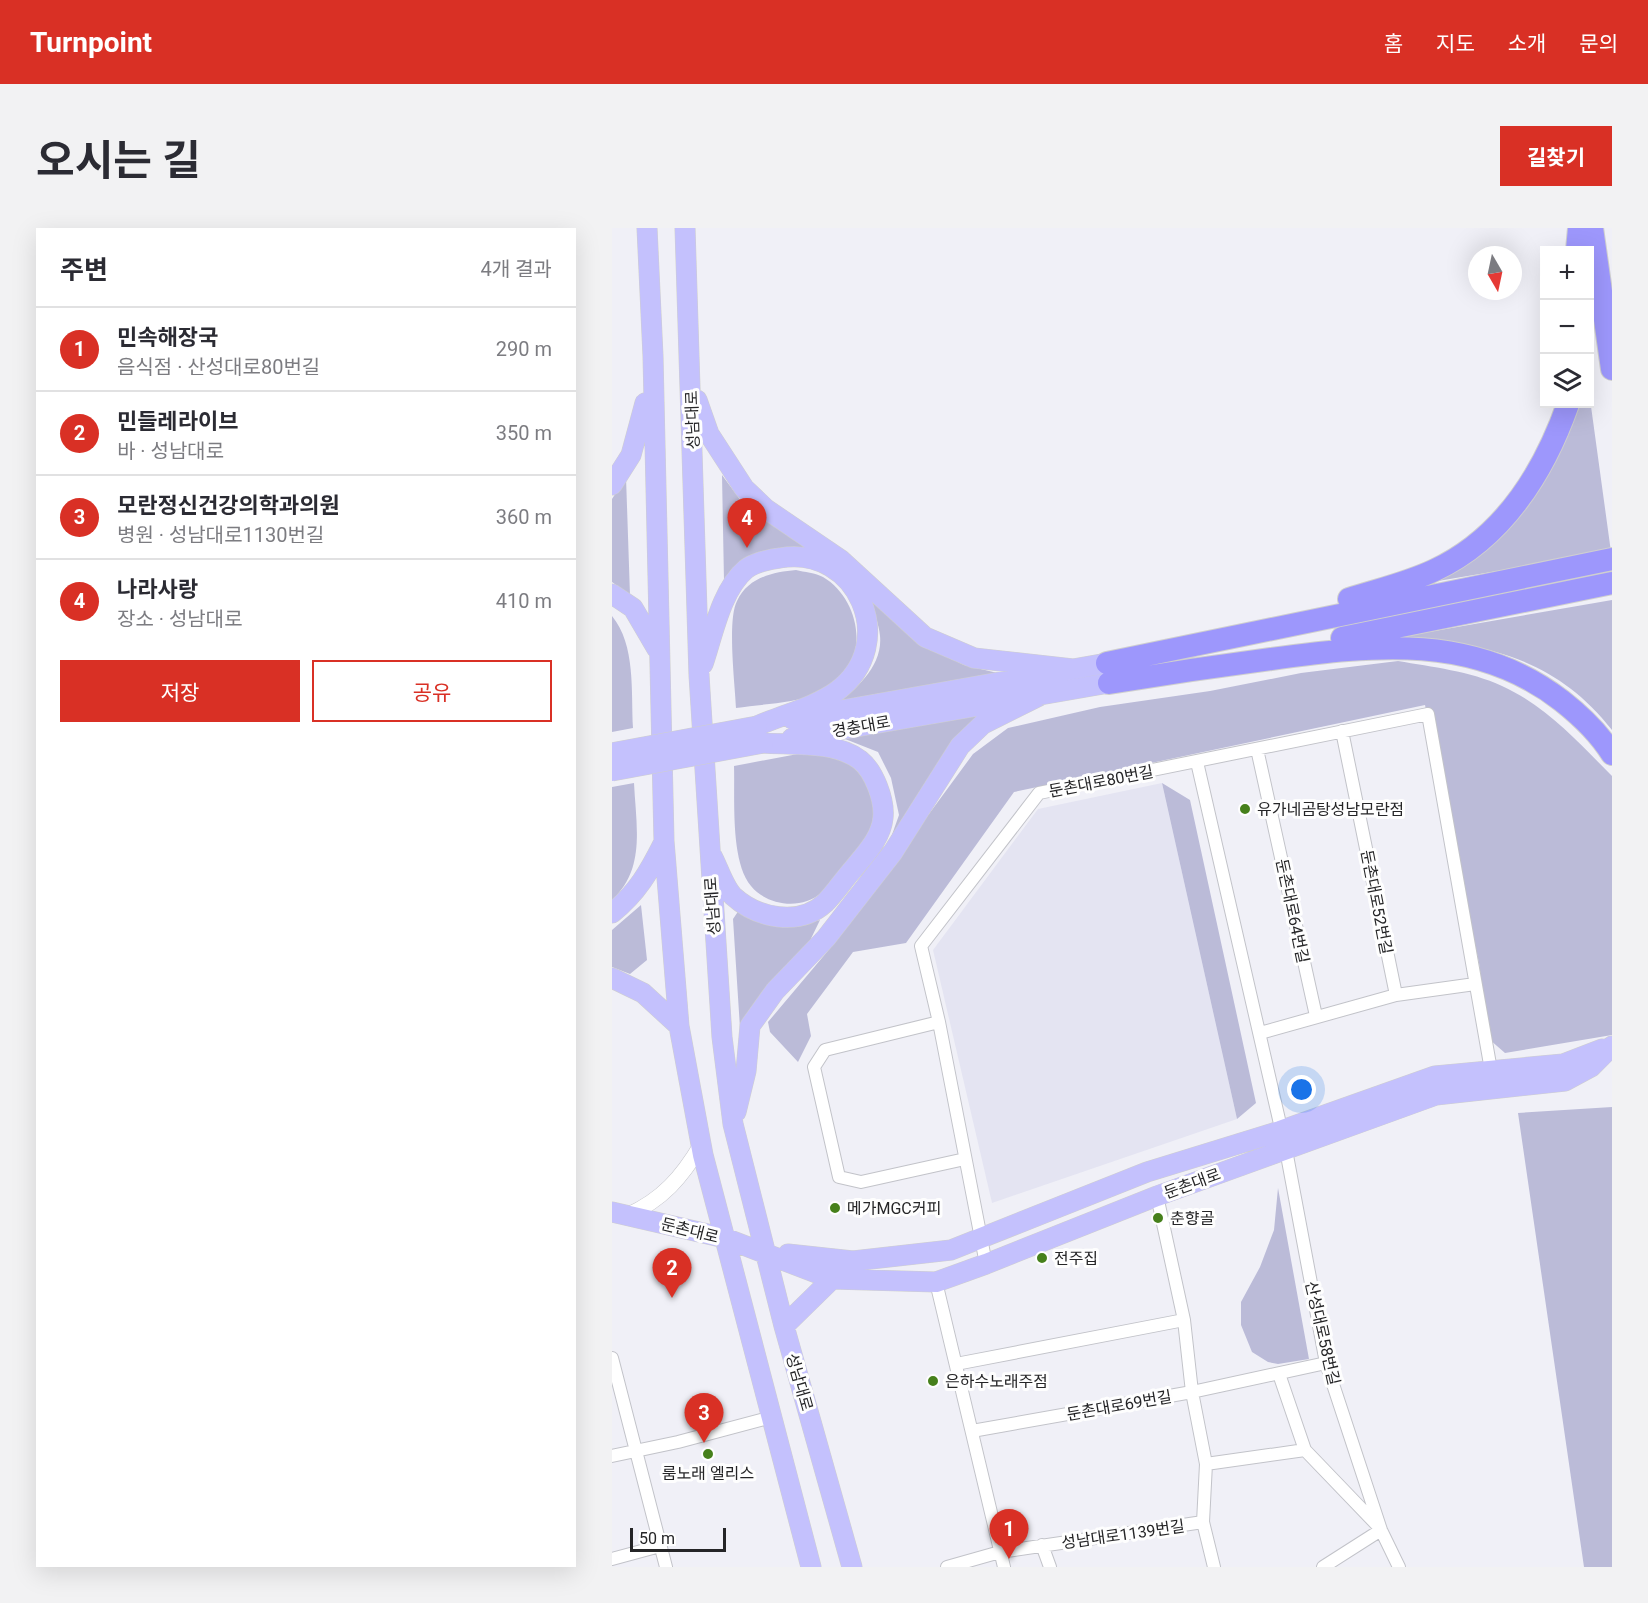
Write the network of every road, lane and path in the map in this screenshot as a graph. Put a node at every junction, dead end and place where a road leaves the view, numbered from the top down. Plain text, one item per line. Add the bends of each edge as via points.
1 (647, 228) edge
2 (685, 228) edge
3 (1579, 228) edge
4 (1592, 228) edge
5 (1578, 246) edge
6 (653, 356) junction
7 (1612, 369) edge
8 (691, 386) junction
9 (1567, 408) edge
10 (612, 486) edge
11 (1612, 559) edge
12 (1612, 583) edge
13 (612, 594) edge
14 (1209, 643) junction
15 (658, 650) junction
16 (1202, 668) junction
17 (1073, 669) junction
18 (1108, 673) junction
19 (699, 675) junction
20 (1039, 696) junction
21 (1342, 731) junction
22 (760, 734) junction
23 (1257, 749) junction
24 (612, 753) edge
25 (1612, 754) edge
26 (1197, 762) junction
27 (612, 771) edge
28 (664, 842) junction
29 (708, 849) junction
30 (612, 913) edge
31 (615, 981) edge
32 (1475, 984) junction
33 (1395, 996) junction
34 (1316, 1016) junction
35 (939, 1022) junction
36 (679, 1026) junction
37 (1260, 1033) junction
38 (1612, 1046) edge
39 (1491, 1070) junction
40 (733, 1124) junction
41 (1283, 1141) junction
42 (701, 1145) junction
43 (965, 1159) junction
44 (1156, 1196) junction
45 (620, 1214) edge
46 (725, 1238) junction
47 (981, 1240) junction
48 (767, 1253) junction
49 (986, 1264) junction
50 (832, 1279) junction
51 (936, 1282) junction
52 (1184, 1320) junction
53 (784, 1326) junction
54 (612, 1358) edge
55 (1326, 1363) junction
56 (956, 1364) junction
57 (1279, 1374) junction
58 (1192, 1392) junction
59 (772, 1417) junction
60 (972, 1431) junction
61 (636, 1449) junction
62 (1305, 1450) junction
63 (612, 1456) edge
64 (1206, 1464) junction
65 (1203, 1522) junction
66 (1382, 1530) junction
67 (1042, 1545) junction
68 (660, 1546) junction
69 (1000, 1552) junction
70 (612, 1559) edge
71 (666, 1567) edge
72 (811, 1567) edge
73 (852, 1567) edge
74 (947, 1567) edge
75 (1004, 1567) edge
76 (1050, 1567) edge
77 (1214, 1567) edge
78 (1323, 1567) edge
79 (1399, 1567) edge

1 - 6 main road
2 - 8 main road, 성남대로
3 - 5 highway
4 - 7 highway
6 - 10 main road via 641,426 631,455
6 - 15 main road
8 - 17 main road via 709,434 744,488 775,516 841,560 925,637 974,658
8 - 19 main road, 성남대로
9 - 14 highway via 1554,443 1529,488 1472,548 1435,570
11 - 14 highway
12 - 16 highway
13 - 15 main road via 633,608
14 - 18 highway
15 - 28 main road
16 - 18 highway
16 - 25 highway via 1354,648 1417,648 1469,655 1510,669 1548,690 1578,713
17 - 18 main road, 경충대로
17 - 22 main road, 경충대로
18 - 20 main road, 경충대로
19 - 22 main road via 732,584 747,568 769,559 793,556 815,558 842,573 858,595 867,619 867,643 860,664 836,692
19 - 29 main road, 성남대로
20 - 22 main road, 경충대로
20 - 40 main road via 983,724 960,746 893,852 750,1026 746,1071
21 - 23 street, 둔촌대로80번길
21 - 32 street, 둔촌대로80번길 via 1428,714
21 - 33 street, 둔촌대로52번길
22 - 24 main road, 경충대로, bridge
22 - 27 main road, 경충대로, bridge
22 - 29 main road via 839,749 861,761 880,796 884,818 876,841 824,904 805,914 787,917 770,916 732,895
23 - 26 street, 둔촌대로80번길
23 - 34 street, 둔촌대로64번길
26 - 35 street, 둔촌대로80번길 via 1039,793 921,946
26 - 37 street
28 - 30 main road via 645,881
28 - 36 main road
29 - 40 main road, 성남대로 via 722,1037
31 - 36 main road via 643,993
32 - 33 street
32 - 39 street
33 - 34 street
34 - 37 street
35 - 43 street, 둔촌대로80번길
35 - 43 street via 825,1050 814,1067 839,1177 861,1182
36 - 42 main road
37 - 41 street
38 - 39 main road, 둔촌대로 via 1563,1064
38 - 41 main road, 둔촌대로 via 1591,1067 1565,1081 1436,1095
39 - 41 main road, 둔촌대로 via 1435,1076
40 - 48 main road, 성남대로
41 - 44 main road, 둔촌대로
41 - 47 main road, 둔촌대로 via 1147,1172
41 - 55 street, 산성대로58번길
42 - 45 street via 683,1174 662,1196 648,1207
42 - 46 main road
43 - 47 street, 둔촌대로80번길
44 - 49 main road, 둔촌대로
44 - 52 street, 둔촌대로69번길
45 - 46 main road, 둔촌대로
46 - 48 main road, 둔촌대로
46 - 59 main road
47 - 48 main road, 둔촌대로 via 921,1255 853,1261
47 - 49 street, 둔촌대로80번길
48 - 50 main road, 둔촌대로
48 - 53 main road, 성남대로
49 - 51 main road, 둔촌대로
50 - 51 main road, 둔촌대로
50 - 53 main road
51 - 56 street
52 - 56 street
52 - 58 street, 둔촌대로69번길
53 - 73 main road, 성남대로
54 - 61 street
55 - 57 street
55 - 66 street, 산성대로58번길
56 - 60 street
57 - 58 street
57 - 62 street
58 - 60 street, 둔촌대로69번길
58 - 64 street, 둔촌대로69번길
59 - 61 street
59 - 72 main road
60 - 69 street
61 - 63 street
61 - 68 street
62 - 64 street
62 - 66 street
64 - 65 street, 둔촌대로69번길
65 - 67 street, 성남대로1139번길
65 - 77 street, 둔촌대로69번길
66 - 78 street
66 - 79 street, 산성대로58번길
67 - 69 street, 성남대로1139번길
67 - 76 street, 성남대로1139번길
68 - 70 street
68 - 71 street
69 - 74 street, 성남대로1139번길
69 - 75 street

